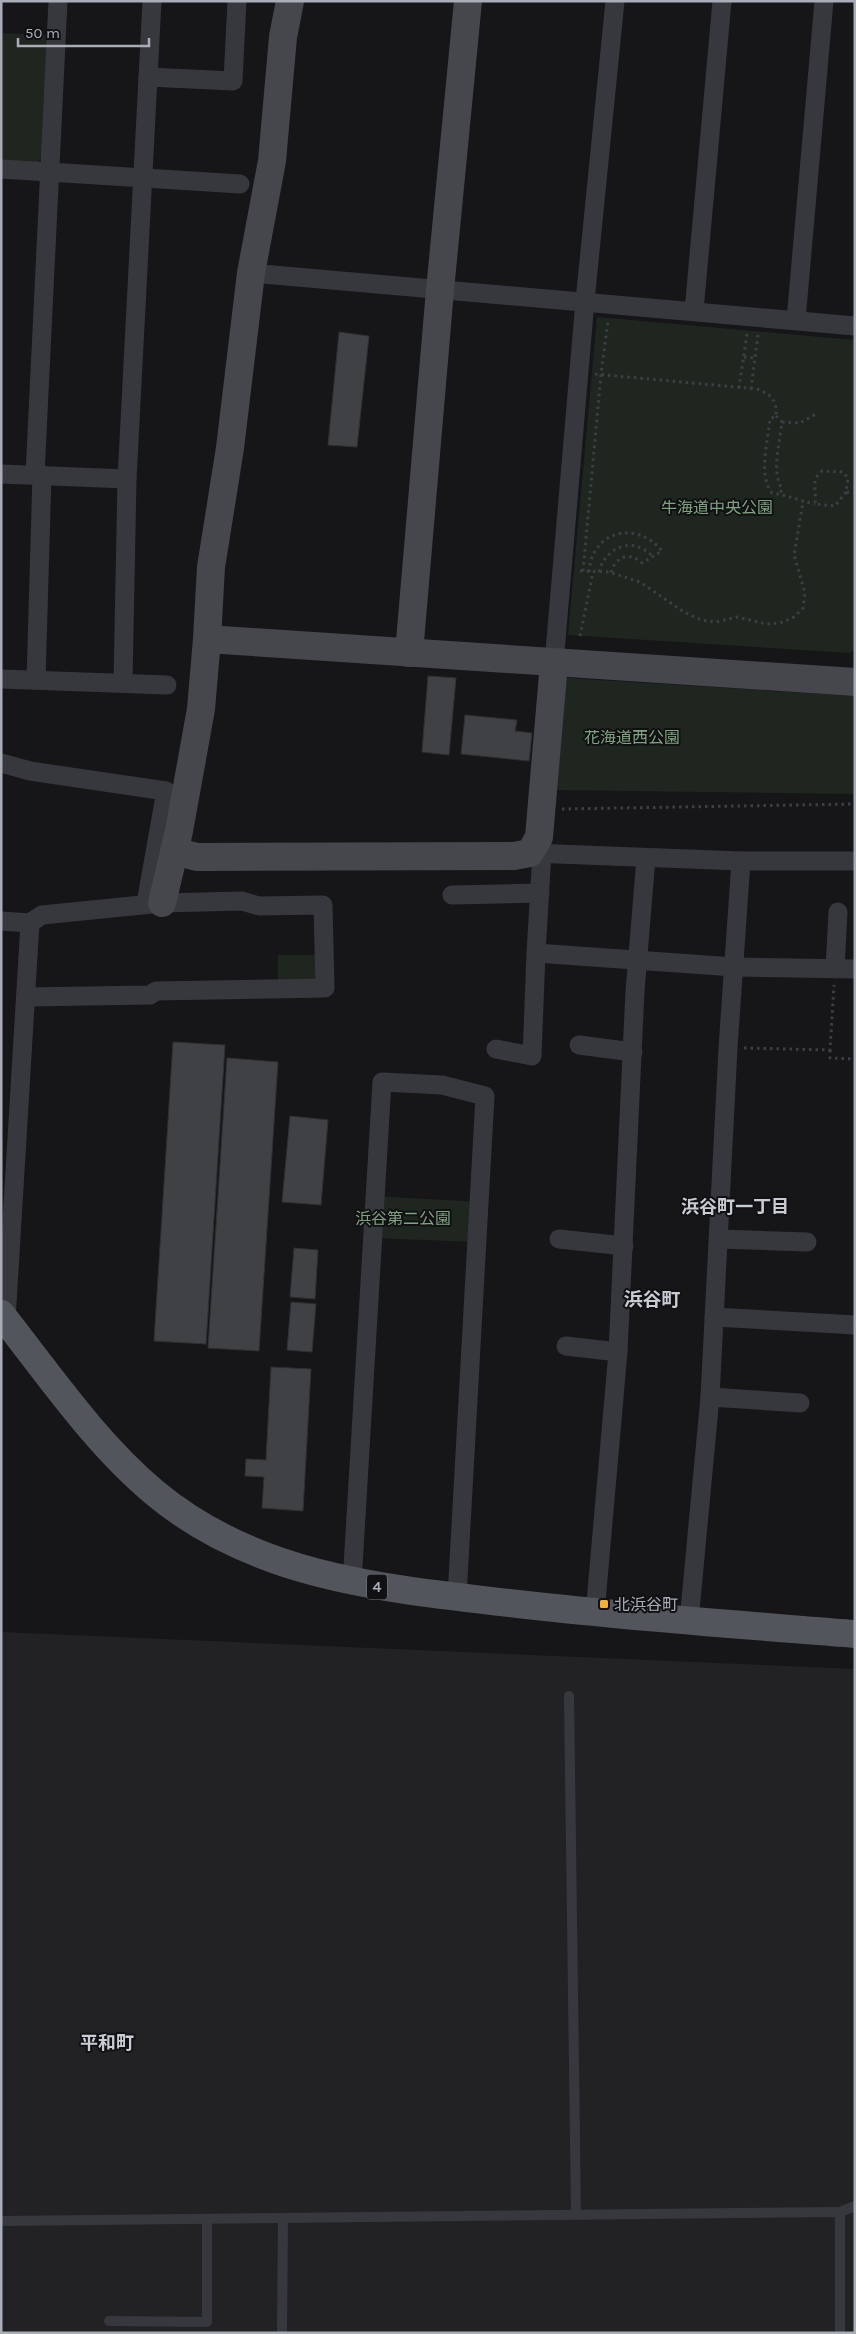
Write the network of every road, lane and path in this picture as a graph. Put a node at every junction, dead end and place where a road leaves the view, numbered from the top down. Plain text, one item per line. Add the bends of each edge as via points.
1 (58, 1) edge
2 (152, 1) edge
3 (237, 1) edge
4 (290, 1) edge
5 (468, 1) edge
6 (615, 1) edge
7 (722, 1) edge
8 (824, 1) edge
9 (148, 77) junction
10 (1, 169) edge
11 (49, 171) junction
12 (143, 178) junction
13 (240, 184) dead end
14 (251, 273) junction
15 (440, 290) junction
16 (585, 301) junction
17 (694, 311) junction
18 (608, 318) dead end
19 (796, 320) junction
20 (855, 326) edge
21 (748, 330) dead end
22 (758, 331) dead end
23 (744, 357) junction
24 (755, 358) junction
25 (592, 374) dead end
26 (739, 388) junction
27 (751, 389) junction
28 (816, 414) dead end
29 (776, 416) junction
30 (782, 422) junction
31 (1, 474) edge
32 (38, 475) junction
33 (127, 479) junction
34 (846, 492) junction
35 (855, 492) edge
36 (780, 494) junction
37 (803, 502) junction
38 (815, 504) junction
39 (653, 557) junction
40 (583, 571) junction
41 (574, 572) dead end
42 (591, 572) junction
43 (599, 572) junction
44 (611, 573) junction
45 (580, 636) dead end
46 (207, 640) junction
47 (409, 653) junction
48 (554, 663) junction
49 (1, 679) edge
50 (36, 680) junction
51 (855, 682) edge
52 (123, 684) junction
53 (167, 685) dead end
54 (1, 763) edge
55 (855, 804) edge
56 (541, 809) junction
57 (174, 851) junction
58 (536, 853) junction
59 (646, 858) junction
60 (855, 861) edge
61 (741, 862) junction
62 (540, 893) junction
63 (452, 894) dead end
64 (154, 903) junction
65 (838, 912) dead end
66 (1, 922) edge
67 (30, 923) junction
68 (536, 952) junction
69 (638, 961) junction
70 (734, 967) junction
71 (835, 969) junction
72 (855, 969) edge
73 (26, 997) junction
74 (579, 1045) dead end
75 (728, 1048) junction
76 (496, 1050) dead end
77 (830, 1050) junction
78 (633, 1052) junction
79 (855, 1059) edge
80 (559, 1239) dead end
81 (719, 1239) junction
82 (807, 1242) dead end
83 (624, 1246) junction
84 (4, 1317) edge
85 (714, 1317) junction
86 (855, 1325) edge
87 (566, 1346) dead end
88 (618, 1352) junction
89 (710, 1397) junction
90 (800, 1403) dead end
91 (352, 1583) junction
92 (457, 1597) junction
93 (595, 1613) junction
94 (688, 1621) junction
95 (855, 1634) edge
96 (569, 1696) dead end
97 (855, 2206) edge
98 (840, 2212) junction
99 (576, 2215) junction
100 (283, 2218) junction
101 (207, 2220) junction
102 (1, 2221) edge
103 (109, 2321) dead end
104 (282, 2333) edge
105 (840, 2333) edge

1 - 11 street
2 - 9 street
3 - 9 street via 233,81
4 - 14 street via 283,37 272,161
5 - 15 street
6 - 16 street
7 - 17 street
8 - 19 street
9 - 12 street
10 - 11 street
11 - 12 street
11 - 32 street
12 - 13 street
12 - 33 street
14 - 15 street
14 - 46 street via 230,448 211,567
15 - 16 street
15 - 47 street
16 - 17 street
16 - 48 street
17 - 19 street
18 - 40 path
19 - 20 street
21 - 23 path
22 - 24 path
23 - 24 path
23 - 26 path
24 - 27 path
25 - 26 path
26 - 27 path
27 - 29 path via 769,394 776,406
28 - 30 path via 800,423
29 - 30 path
29 - 36 path via 770,419 764,475 772,493
30 - 36 path via 777,471 782,488
31 - 32 street
32 - 33 street
32 - 50 street
33 - 52 street
34 - 35 path
34 - 38 path via 835,506
34 - 38 path via 848,478 843,472 822,471 816,475 813,486
36 - 37 path
37 - 38 path
37 - 44 path via 794,556 805,593 803,608 794,617 780,623 737,618 716,622 701,620 640,582
39 - 42 path via 662,551 655,542 643,536 622,533 596,548 589,560
39 - 43 path via 635,547 619,546 603,560
39 - 44 path via 642,562 628,556 620,558
40 - 41 path
40 - 42 path
42 - 43 path
42 - 45 path
43 - 44 path
46 - 47 street
46 - 57 street via 202,709
47 - 48 street
48 - 51 street
48 - 56 street
49 - 50 street
50 - 52 street
52 - 53 street
54 - 64 street via 166,791
55 - 56 path
56 - 58 street
57 - 58 street via 197,857 504,856
57 - 64 street
58 - 59 street
58 - 62 street
59 - 61 street
59 - 69 street
60 - 61 street
61 - 70 street
62 - 63 street
62 - 68 street
64 - 67 street via 42,915
64 - 73 street via 242,901 259,906 323,905 324,988
65 - 71 street
66 - 67 street
67 - 73 street
68 - 69 street
68 - 76 street via 532,1056
69 - 70 street
69 - 78 street
70 - 71 street
70 - 75 street
71 - 72 street
71 - 77 path
73 - 84 street
74 - 78 street
75 - 77 path
75 - 81 street
77 - 79 path via 830,1058
78 - 83 street
80 - 83 street
81 - 82 street
81 - 85 street
83 - 88 street
84 - 91 main road, 4 via 114,1456 156,1494 201,1526 248,1549 300,1569
85 - 86 street
85 - 89 street
87 - 88 street
88 - 93 street
89 - 90 street
89 - 94 street
91 - 92 main road, 4
91 - 92 street via 382,1082 442,1084 485,1096
92 - 93 main road, 4
93 - 94 main road, 4
94 - 95 main road, 4
96 - 99 lane
97 - 98 lane
98 - 99 lane
98 - 105 lane
99 - 100 lane
100 - 101 lane
100 - 104 lane
101 - 102 lane
101 - 103 lane via 207,2322

